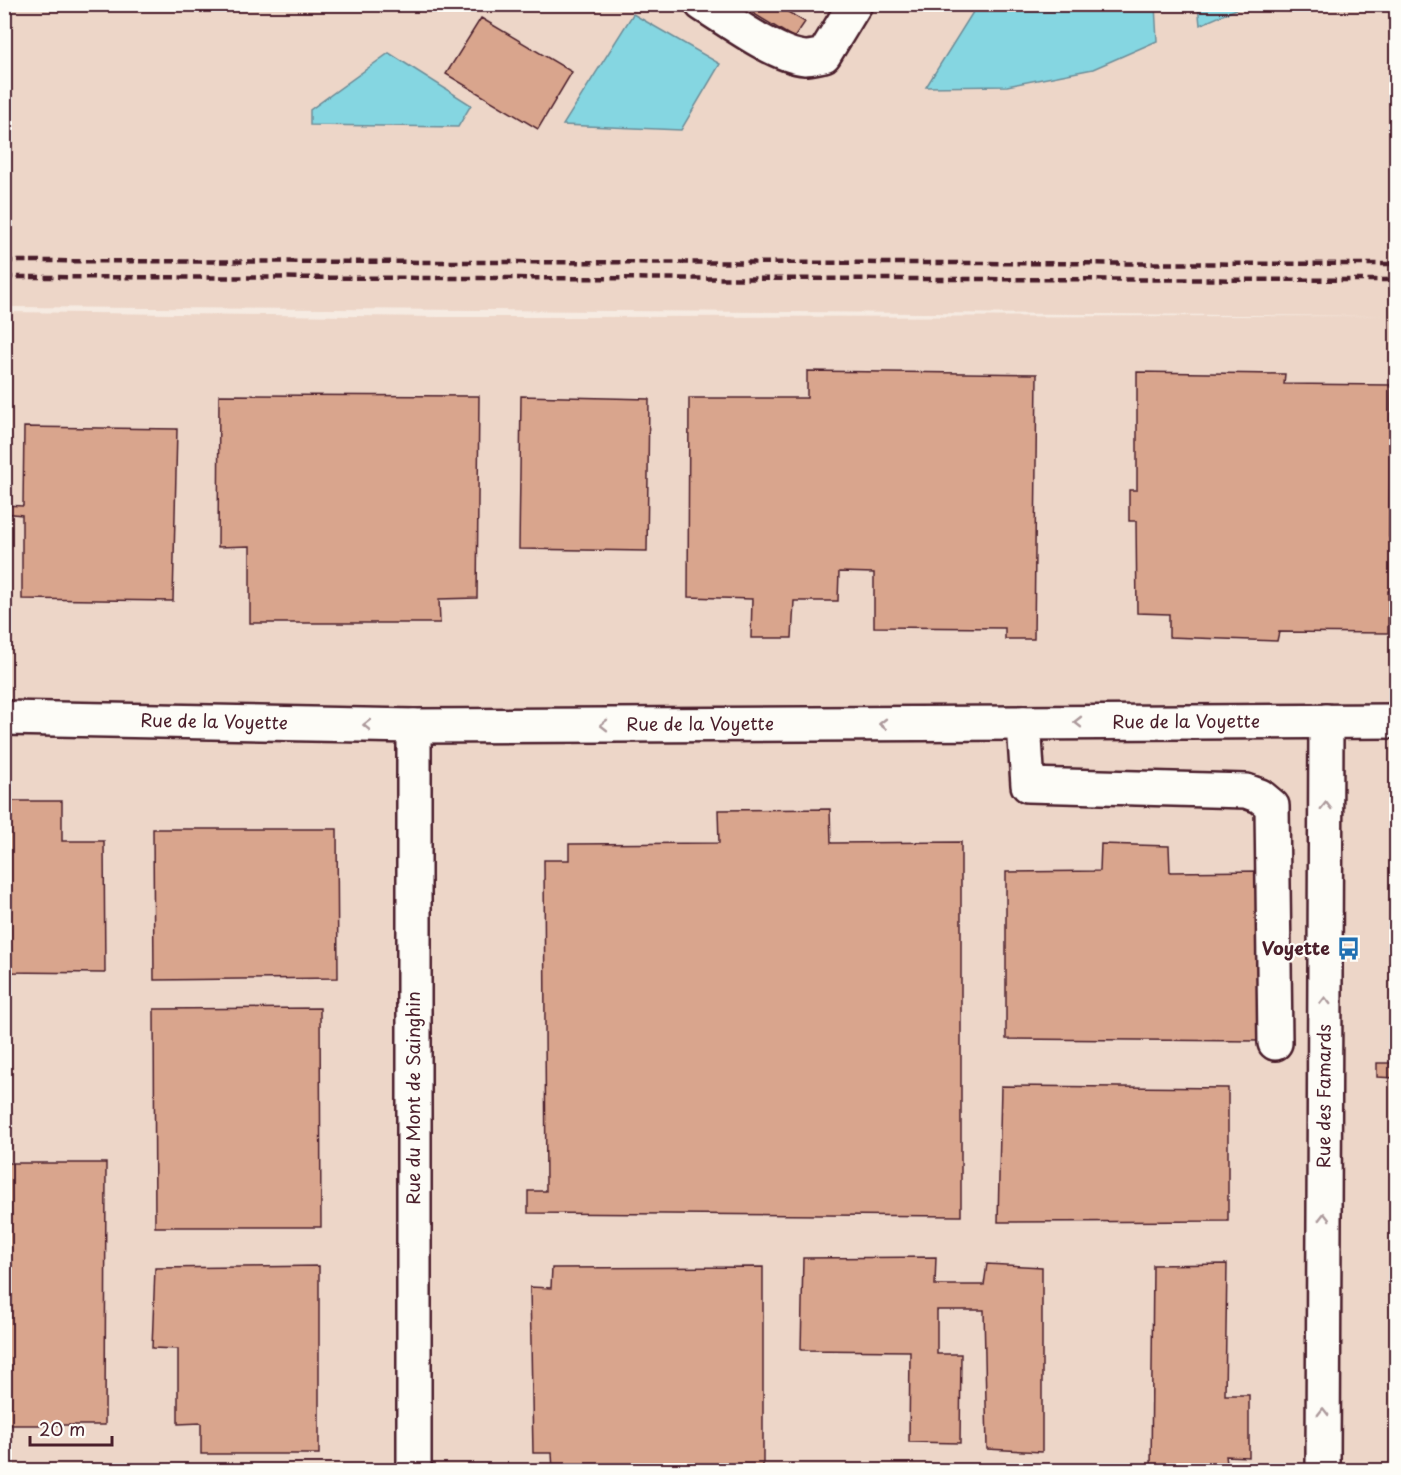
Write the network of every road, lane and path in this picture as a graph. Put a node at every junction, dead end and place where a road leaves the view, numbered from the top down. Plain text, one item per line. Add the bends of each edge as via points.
1 (702, 4) edge
2 (855, 4) edge
3 (4, 718) edge
4 (1326, 721) junction
5 (1396, 721) edge
6 (1024, 723) junction
7 (414, 726) junction
8 (1275, 1043) dead end
9 (414, 1470) edge
10 (1323, 1470) edge

1 - 2 street via 774,48 807,58 824,55
7 -> 3 street, Rue de la Voyette
4 - 5 street, Rue de la Voyette
4 -> 6 street, Rue de la Voyette
10 -> 4 street, Rue des Famards
6 -> 7 street, Rue de la Voyette
6 - 8 street via 1028,785 1246,791 1272,806
7 - 9 street, Rue du Mont de Sainghin

